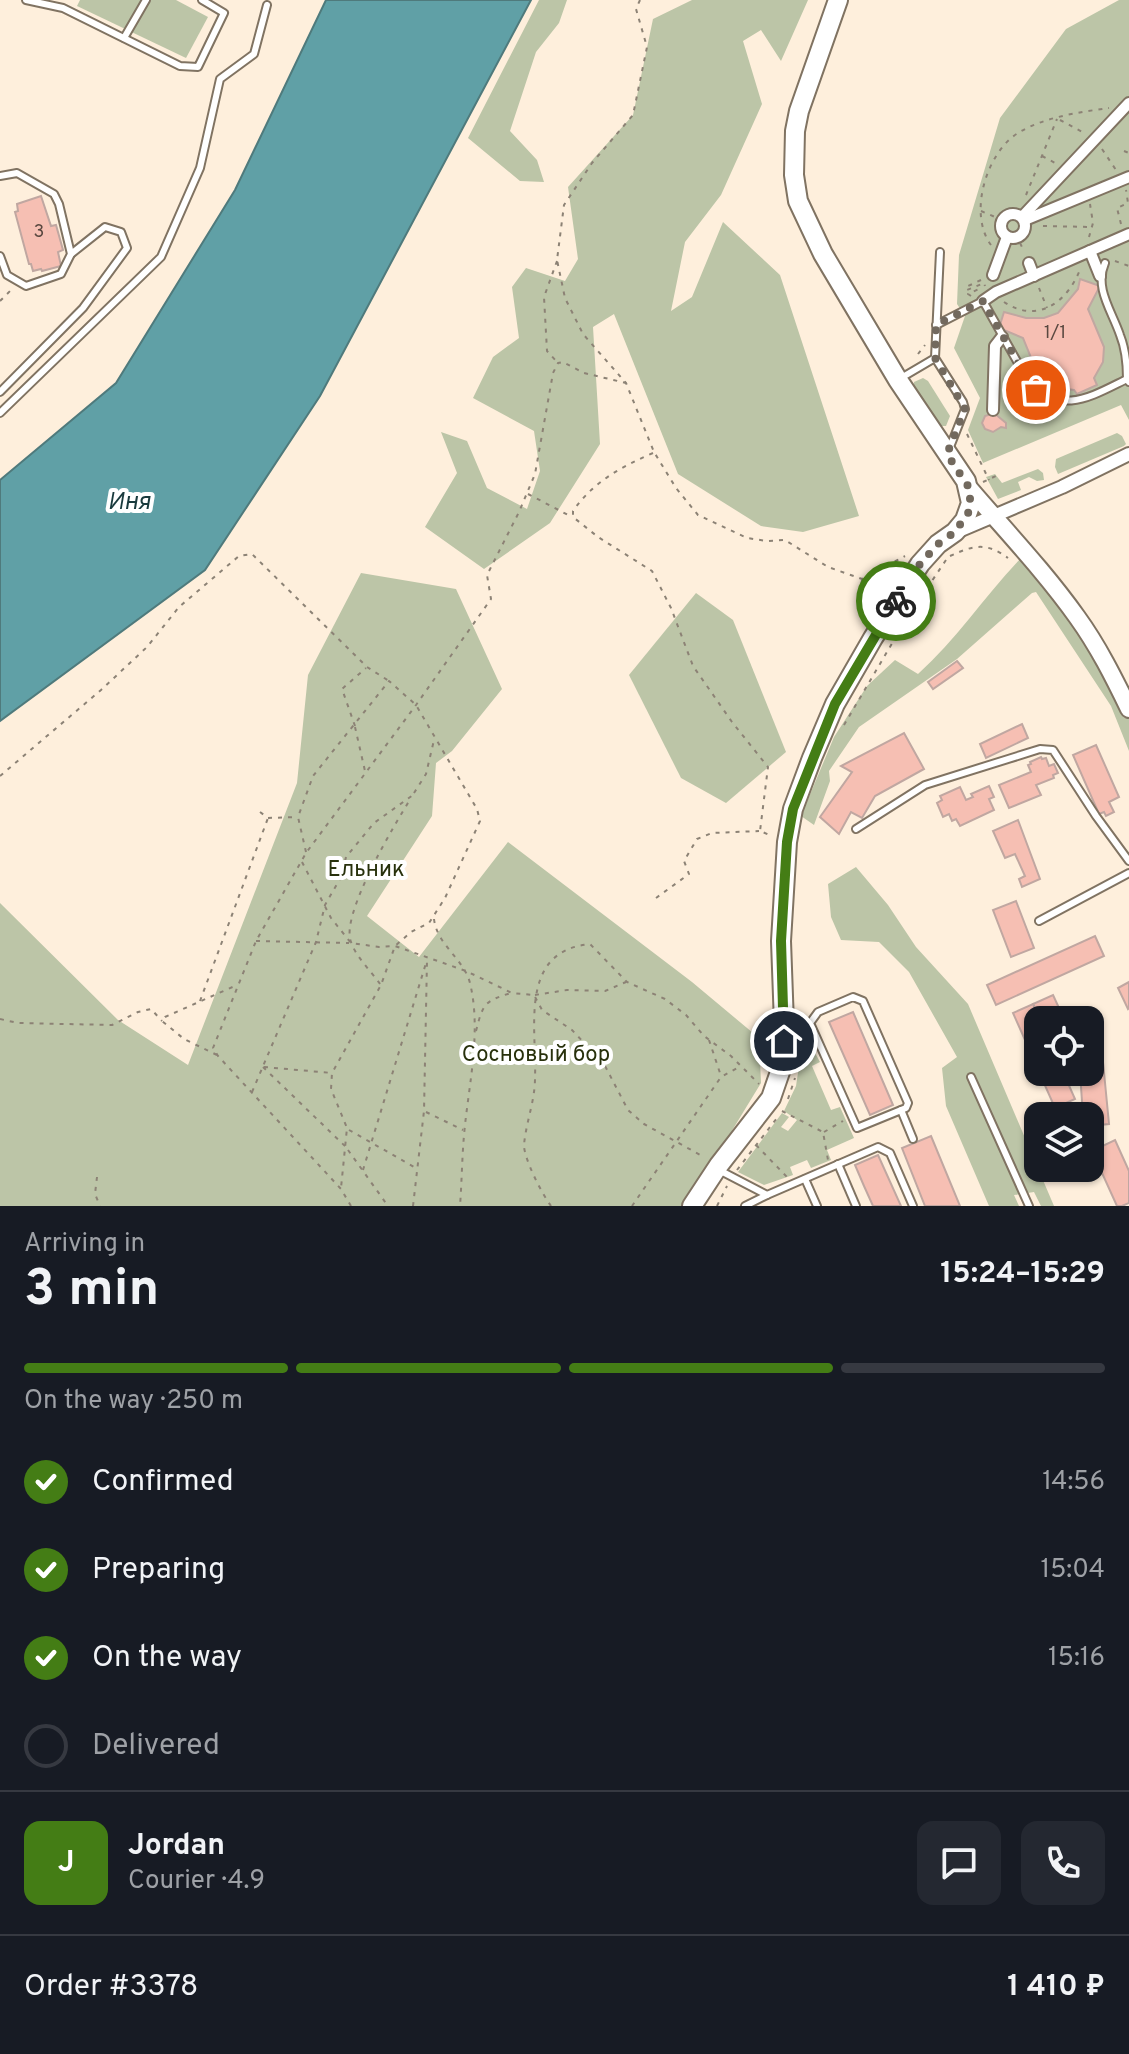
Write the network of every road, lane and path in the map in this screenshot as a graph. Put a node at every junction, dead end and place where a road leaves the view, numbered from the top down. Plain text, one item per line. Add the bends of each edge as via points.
1 (26, 0) edge
2 (68, 0) edge
3 (146, 0) edge
4 (202, 0) edge
5 (640, 0) edge
6 (838, 0) edge
7 (267, 5) dead end
8 (63, 8) junction
9 (124, 38) junction
10 (1126, 105) edge
11 (1057, 119) junction
12 (1094, 139) junction
13 (1124, 151) dead end
14 (1129, 153) edge
15 (1042, 156) junction
16 (1066, 169) junction
17 (0, 176) edge
18 (1125, 178) edge
19 (1088, 194) junction
20 (979, 210) junction
21 (1023, 219) junction
22 (1002, 220) junction
23 (1120, 221) dead end
24 (1092, 228) junction
25 (1129, 234) edge
26 (1015, 239) junction
27 (1087, 250) junction
28 (940, 252) dead end
29 (71, 254) junction
30 (1001, 254) junction
31 (0, 256) edge
32 (557, 260) junction
33 (1029, 263) dead end
34 (1105, 263) dead end
35 (1034, 276) junction
36 (1100, 276) junction
37 (988, 277) joint
38 (17, 283) junction
39 (990, 291) junction
40 (0, 301) edge
41 (983, 301) junction
42 (1047, 309) junction
43 (936, 325) junction
44 (1002, 337) junction
45 (925, 345) dead end
46 (918, 354) dead end
47 (935, 358) junction
48 (558, 363) junction
49 (1128, 368) edge
50 (898, 380) junction
51 (1128, 381) edge
52 (626, 383) junction
53 (1031, 384) junction
54 (0, 392) edge
55 (994, 406) joint
56 (0, 413) edge
57 (965, 430) dead end
58 (654, 452) junction
59 (947, 454) junction
60 (1129, 454) edge
61 (1000, 474) dead end
62 (989, 480) junction
63 (976, 486) junction
64 (527, 494) junction
65 (573, 517) junction
66 (994, 517) junction
67 (955, 532) junction
68 (1008, 558) dead end
69 (920, 564) junction
70 (862, 579) junction
71 (884, 621) junction
72 (367, 667) junction
73 (389, 681) junction
74 (416, 705) junction
75 (1129, 709) edge
76 (354, 725) junction
77 (838, 735) dead end
78 (435, 737) junction
79 (366, 772) junction
80 (0, 776) edge
81 (413, 795) junction
82 (260, 812) dead end
83 (298, 817) junction
84 (268, 818) junction
85 (856, 829) dead end
86 (760, 831) junction
87 (787, 842) junction
88 (306, 853) junction
89 (1129, 861) edge
90 (302, 862) junction
91 (1129, 873) edge
92 (656, 898) dead end
93 (325, 905) junction
94 (433, 916) junction
95 (1039, 921) dead end
96 (256, 941) junction
97 (316, 942) junction
98 (351, 943) junction
99 (395, 946) junction
100 (427, 958) junction
101 (466, 971) junction
102 (627, 982) junction
103 (238, 985) junction
104 (381, 985) junction
105 (512, 993) junction
106 (534, 995) junction
107 (200, 1001) junction
108 (0, 1019) edge
109 (162, 1021) junction
110 (810, 1023) junction
111 (784, 1024) junction
112 (475, 1034) junction
113 (708, 1038) junction
114 (218, 1056) junction
115 (742, 1066) junction
116 (263, 1067) junction
117 (332, 1073) junction
118 (721, 1077) junction
119 (971, 1077) dead end
120 (252, 1093) junction
121 (776, 1104) junction
122 (901, 1110) junction
123 (424, 1111) junction
124 (851, 1117) junction
125 (347, 1128) junction
126 (464, 1131) junction
127 (823, 1132) junction
128 (913, 1139) dead end
129 (371, 1143) junction
130 (677, 1144) junction
131 (756, 1145) dead end
132 (346, 1148) junction
133 (838, 1164) junction
134 (718, 1166) junction
135 (829, 1168) junction
136 (417, 1169) junction
137 (363, 1170) junction
138 (97, 1177) dead end
139 (805, 1179) junction
140 (793, 1184) junction
141 (341, 1189) junction
142 (767, 1195) junction
143 (711, 1202) dead end
144 (750, 1205) edge
145 (100, 1206) edge
146 (351, 1206) edge
147 (388, 1206) edge
148 (413, 1206) edge
149 (460, 1206) edge
150 (551, 1206) edge
151 (632, 1206) edge
152 (692, 1206) edge
153 (719, 1206) edge
154 (817, 1206) edge
155 (856, 1206) edge
156 (913, 1206) edge
157 (1029, 1206) edge

1 - 8 lane
2 - 8 lane
3 - 9 lane
4 - 9 lane via 224,13 198,67 180,66
5 - 32 path via 636,9 647,47 633,115 564,205
6 - 50 main road via 799,111 795,190 823,254
7 - 56 lane via 254,54 220,79 200,168 161,257
8 - 9 lane
10 - 11 path
10 - 12 street
11 - 12 path
11 - 15 path
11 - 20 path via 1016,135 1004,147 983,186
12 - 16 street
12 - 18 path
13 - 14 path
15 - 16 path
15 - 21 path via 1020,207
16 - 21 street
17 - 29 lane via 17,173 54,194
18 - 19 street
18 - 23 path via 1128,203 1117,208
19 - 21 street
19 - 24 path
20 - 22 path
20 - 30 path via 983,231
21 - 22 street via 1011,213
21 - 24 path
21 - 26 street via 1024,233
22 - 26 street via 1002,231
24 - 27 path
25 - 27 street
26 - 30 street
27 - 35 street
27 - 36 street
27 - 42 path via 1076,279
28 - 43 lane
29 - 38 lane via 61,274 26,286
29 - 54 lane via 105,227 121,232 127,248 83,308
30 - 37 street
31 - 38 lane via 7,275
32 - 48 path via 544,297 547,351
32 - 52 path via 565,298 583,334
33 - 35 street
34 - 36 lane
35 - 39 street
35 - 42 path
36 - 49 lane
37 - 39 path via 966,287 985,286 969,297
38 - 40 path
39 - 41 street
39 - 42 path via 1025,311
41 - 43 lane
41 - 44 lane
43 - 47 lane
44 - 53 lane
44 - 55 street via 995,346
45 - 46 path
47 - 50 lane
47 - 59 lane via 965,409
48 - 52 path
48 - 64 path
49 - 51 lane
50 - 59 main road
51 - 53 lane via 1068,402 1048,397
52 - 58 path
53 - 55 path
57 - 62 path
58 - 65 path via 592,487
58 - 70 path via 698,515 747,538 785,540 828,567
59 - 63 main road
60 - 66 street
61 - 62 path
62 - 63 path
63 - 66 street
63 - 67 main road via 970,510
64 - 65 path
64 - 74 path via 487,575 491,599
65 - 86 path via 652,571 693,666 768,767
66 - 67 street
66 - 75 street via 1078,618
67 - 69 main road
68 - 77 path via 990,547 947,557
69 - 70 path via 905,555
69 - 71 main road
70 - 71 path via 865,602
71 - 87 main road via 817,745 793,809
72 - 73 path
72 - 76 path via 342,689
72 - 80 path via 252,554 239,556 179,607 113,680
73 - 74 path
73 - 76 path
74 - 78 path
74 - 79 path
76 - 79 path
76 - 83 path via 313,776
78 - 81 path via 426,774
78 - 94 path via 480,821
79 - 88 path
81 - 93 path via 374,823 346,857
81 - 98 path via 355,903
82 - 84 path
83 - 84 path
83 - 88 path
84 - 107 path
85 - 89 lane via 925,785 1040,749 1053,750
86 - 87 path
86 - 92 path via 712,833 697,839 684,861 689,874
87 - 111 main road via 781,941
88 - 90 path
90 - 93 path
90 - 96 path
91 - 95 lane
93 - 97 path
93 - 98 path
94 - 99 path
94 - 101 path via 447,948
96 - 97 path
96 - 103 path
97 - 98 path
97 - 116 path
98 - 99 path
98 - 104 path
99 - 100 path
99 - 104 path
100 - 101 path
100 - 123 path
100 - 129 path
101 - 105 path
101 - 112 path
102 - 106 path via 605,991
102 - 106 path via 590,944 564,949 549,964
102 - 113 path via 665,999
103 - 107 path
103 - 114 path via 213,1048
104 - 117 path
105 - 106 path
105 - 112 path via 490,999
106 - 130 path via 542,1010 572,1030 604,1064 628,1110
106 - 150 path via 535,1079 524,1147
107 - 109 path
108 - 109 path via 112,1025 151,1009
109 - 114 path
110 - 111 lane
110 - 122 lane via 818,1012 853,997 863,1001 908,1103
110 - 124 lane
111 - 121 main road
112 - 126 path
113 - 115 path
113 - 118 path
114 - 120 path
115 - 118 path
115 - 121 path
116 - 117 path
116 - 120 path
116 - 132 path
117 - 125 path via 331,1089
118 - 130 path
119 - 157 lane
120 - 141 path
121 - 127 path
121 - 134 main road
122 - 124 lane via 860,1128
122 - 128 lane
123 - 126 path
123 - 136 path
124 - 127 path
125 - 129 path
125 - 132 path
126 - 149 path
127 - 135 path
129 - 136 path
129 - 137 path
130 - 134 path
130 - 151 path
131 - 140 path
132 - 137 path
132 - 141 path
133 - 135 lane
133 - 155 lane
133 - 156 lane via 875,1148 886,1149
134 - 142 lane
134 - 152 main road
135 - 139 lane
136 - 148 path
137 - 147 path
138 - 145 path
139 - 140 lane
139 - 154 lane
140 - 142 lane
141 - 146 path
142 - 144 lane
143 - 153 path

